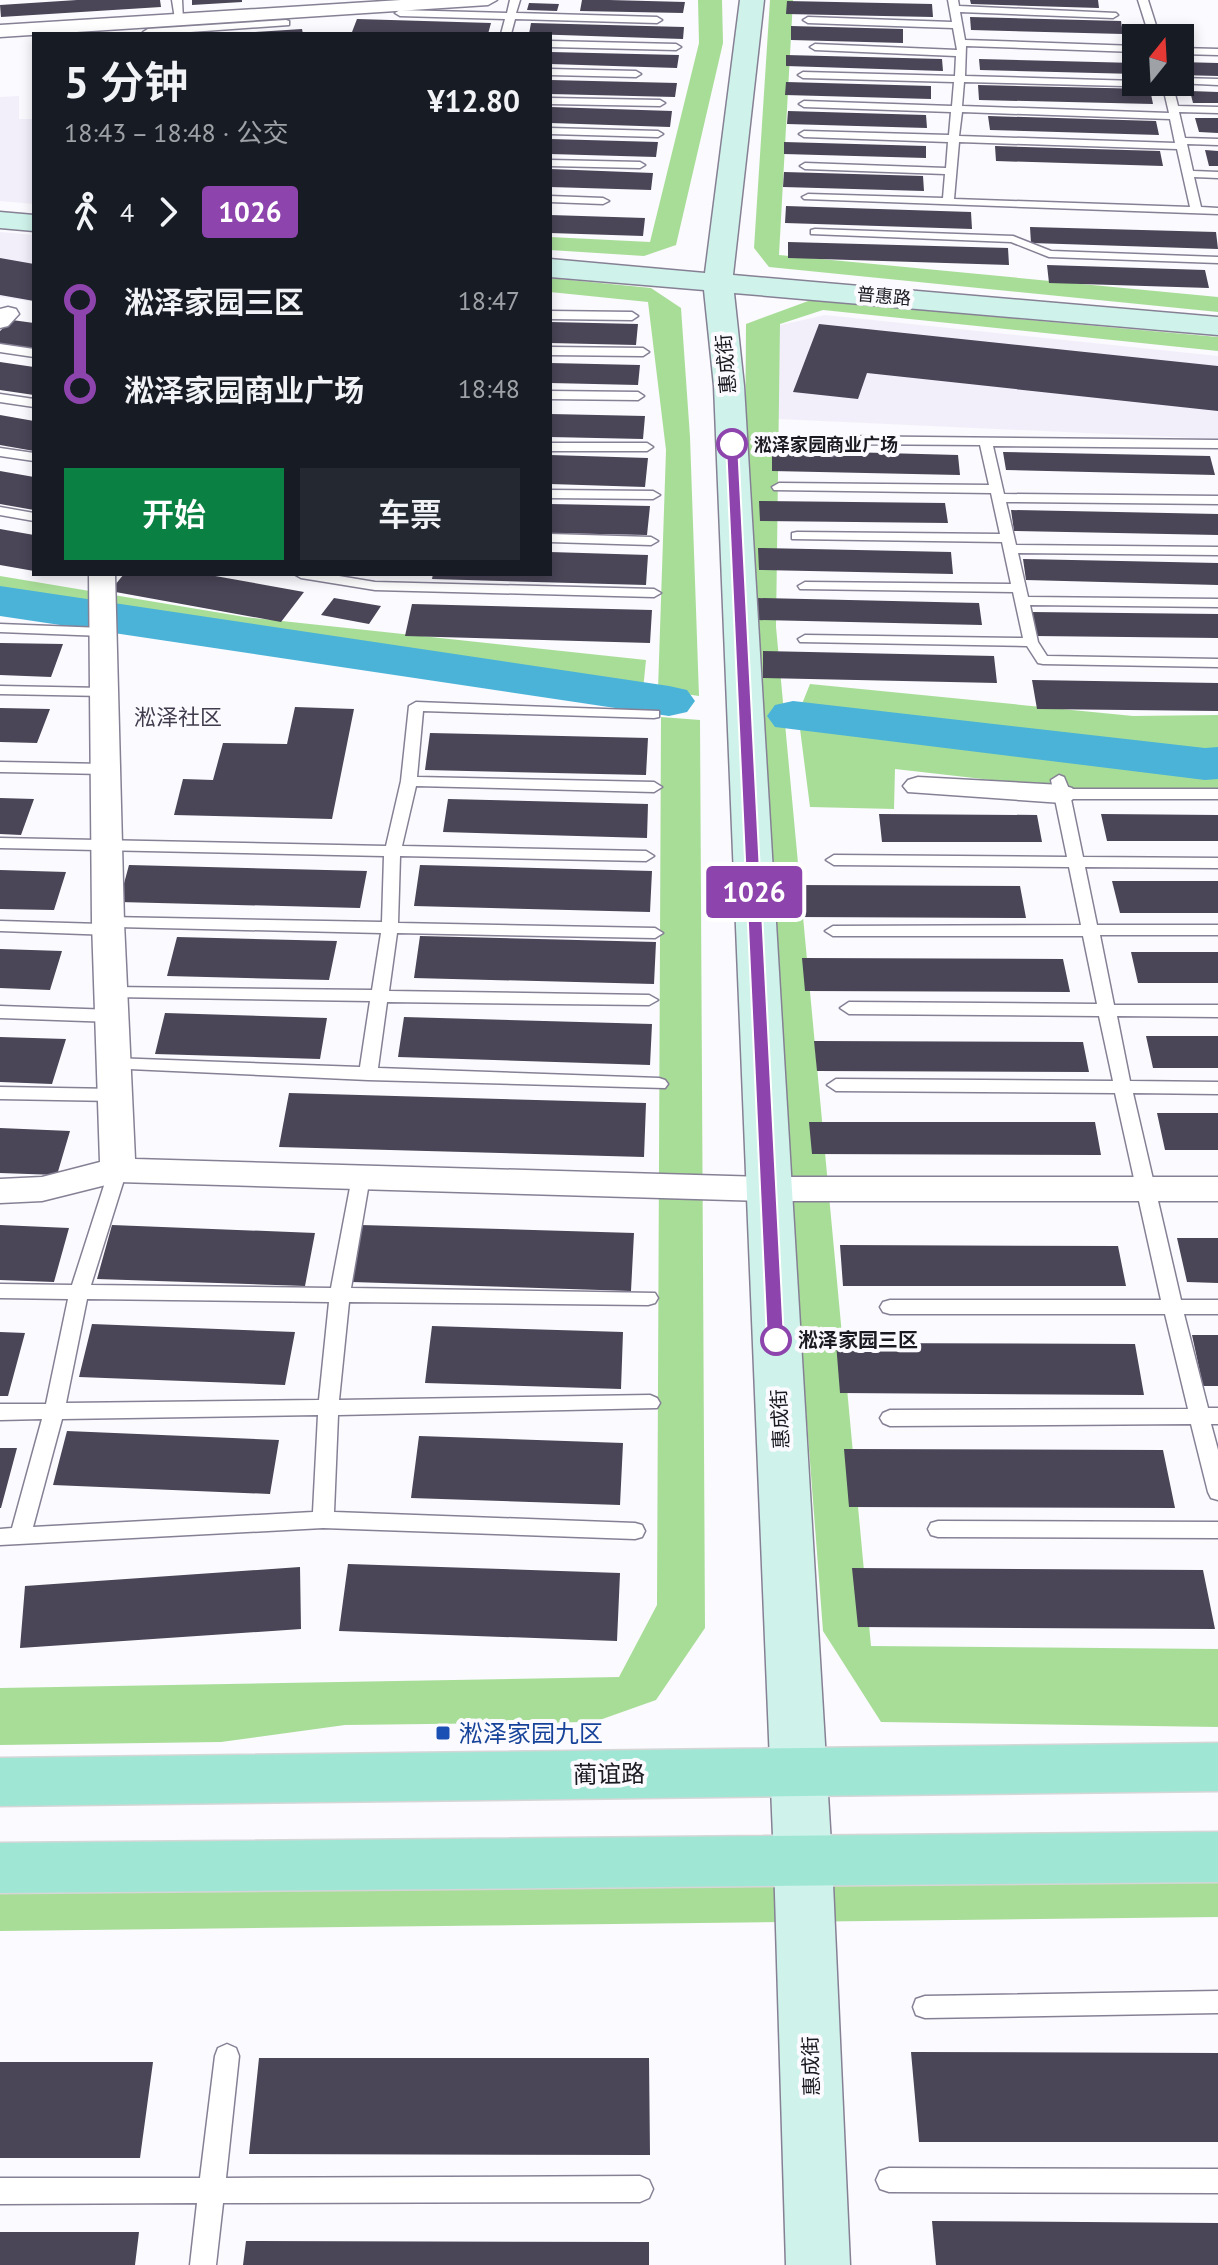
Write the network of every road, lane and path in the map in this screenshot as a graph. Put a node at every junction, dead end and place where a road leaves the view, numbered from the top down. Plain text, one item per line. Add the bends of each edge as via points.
1 (488, 0) edge
2 (515, 0) edge
3 (752, 0) edge
4 (1143, 0) edge
5 (954, 5) edge
6 (179, 10) edge
7 (400, 13) dead end
8 (1113, 15) dead end
9 (511, 16) junction
10 (657, 20) dead end
11 (808, 20) dead end
12 (286, 23) dead end
13 (1151, 24) edge
14 (957, 25) junction
15 (147, 29) edge
16 (0, 31) edge
17 (507, 32) edge
18 (552, 44) edge
19 (676, 47) dead end
20 (815, 47) dead end
21 (961, 48) junction
22 (1122, 49) edge
23 (1194, 51) edge
24 (1218, 52) edge
25 (552, 72) edge
26 (636, 74) dead end
27 (803, 75) dead end
28 (959, 79) junction
29 (1194, 81) edge
30 (1122, 82) edge
31 (1218, 82) edge
32 (1171, 96) edge
33 (552, 101) edge
34 (660, 103) dead end
35 (804, 104) dead end
36 (956, 109) junction
37 (1218, 110) edge
38 (1176, 112) junction
39 (552, 131) edge
40 (658, 134) dead end
41 (804, 134) dead end
42 (954, 139) junction
43 (1218, 142) edge
44 (1181, 144) junction
45 (552, 163) edge
46 (640, 165) dead end
47 (805, 166) dead end
48 (951, 171) junction
49 (1188, 174) junction
50 (1218, 175) edge
51 (808, 197) dead end
52 (552, 199) edge
53 (603, 201) dead end
54 (948, 202) junction
55 (1196, 210) junction
56 (1218, 211) edge
57 (0, 220) edge
58 (997, 221) junction
59 (32, 223) edge
60 (815, 232) dead end
61 (1218, 260) edge
62 (552, 268) edge
63 (718, 281) junction
64 (552, 315) edge
65 (632, 316) dead end
66 (1218, 326) edge
67 (0, 348) edge
68 (552, 351) edge
69 (643, 352) dead end
70 (32, 353) edge
71 (552, 395) edge
72 (638, 396) dead end
73 (0, 398) edge
74 (32, 403) edge
75 (986, 442) junction
76 (1218, 444) edge
77 (552, 447) edge
78 (647, 447) dead end
79 (0, 452) edge
80 (832, 452) dead end
81 (32, 457) edge
82 (779, 487) dead end
83 (552, 494) edge
84 (998, 494) junction
85 (653, 495) dead end
86 (1218, 500) edge
87 (0, 511) edge
88 (32, 517) edge
89 (797, 536) dead end
90 (552, 538) edge
91 (651, 541) dead end
92 (1009, 544) junction
93 (1218, 551) edge
94 (102, 576) edge
95 (327, 576) edge
96 (378, 580) edge
97 (805, 586) dead end
98 (654, 593) dead end
99 (1020, 595) junction
100 (1218, 603) edge
101 (0, 628) edge
102 (103, 632) junction
103 (805, 639) dead end
104 (1031, 642) junction
105 (1218, 663) edge
106 (0, 690) edge
107 (104, 692) junction
108 (654, 714) dead end
109 (0, 767) edge
110 (105, 769) junction
111 (409, 781) junction
112 (918, 786) dead end
113 (654, 787) dead end
114 (1060, 787) junction
115 (1218, 794) edge
116 (0, 843) edge
117 (107, 846) junction
118 (392, 853) junction
119 (646, 856) dead end
120 (834, 860) dead end
121 (1076, 861) junction
122 (1218, 863) edge
123 (0, 926) edge
124 (110, 926) junction
125 (390, 927) junction
126 (1090, 930) junction
127 (1218, 930) edge
128 (833, 931) dead end
129 (655, 933) dead end
130 (380, 996) junction
131 (649, 1000) dead end
132 (113, 1004) junction
133 (849, 1008) dead end
134 (1107, 1010) junction
135 (1218, 1011) edge
136 (0, 1012) edge
137 (368, 1074) junction
138 (114, 1080) junction
139 (659, 1084) dead end
140 (836, 1085) dead end
141 (1123, 1087) junction
142 (1218, 1088) edge
143 (0, 1093) edge
144 (118, 1170) junction
145 (361, 1177) junction
146 (768, 1189) junction
147 (1144, 1189) junction
148 (1218, 1189) edge
149 (0, 1191) edge
150 (0, 1291) edge
151 (79, 1292) junction
152 (340, 1293) junction
153 (648, 1298) dead end
154 (1173, 1306) junction
155 (890, 1307) dead end
156 (1218, 1307) edge
157 (650, 1403) dead end
158 (328, 1406) junction
159 (54, 1411) junction
160 (0, 1412) edge
161 (1209, 1416) edge
162 (890, 1418) dead end
163 (1218, 1492) edge
164 (323, 1520) junction
165 (938, 1529) dead end
166 (1218, 1530) edge
167 (635, 1531) dead end
168 (10, 1536) edge
169 (1218, 1767) edge
170 (797, 1772) junction
171 (0, 1782) edge
172 (1218, 1857) edge
173 (803, 1861) junction
174 (0, 1868) edge
175 (1218, 2002) edge
176 (925, 2007) dead end
177 (227, 2056) dead end
178 (889, 2180) dead end
179 (1218, 2181) edge
180 (212, 2189) junction
181 (640, 2189) dead end
182 (0, 2191) edge
183 (203, 2265) edge
184 (818, 2265) edge

1 - 6 street
2 - 9 lane
3 - 63 street, 惠成街
4 - 13 lane
5 - 8 lane
5 - 14 lane
6 - 15 street
7 - 9 lane
9 - 10 lane
9 - 17 lane
11 - 14 lane
12 - 15 lane
14 - 21 lane
15 - 16 street
18 - 19 lane
20 - 21 lane
21 - 22 lane
21 - 28 lane
23 - 24 lane
25 - 26 lane
27 - 28 lane
28 - 30 lane
28 - 36 lane
29 - 31 lane
32 - 38 lane
33 - 34 lane
35 - 36 lane
36 - 38 lane
36 - 42 lane
37 - 38 lane
38 - 44 lane
39 - 40 lane
41 - 42 lane
42 - 44 lane
42 - 48 lane
43 - 44 lane
44 - 49 lane
45 - 46 lane
47 - 48 lane
48 - 54 lane
49 - 50 lane
49 - 55 lane
51 - 54 lane
52 - 53 lane
54 - 58 lane
55 - 56 lane
55 - 58 lane
57 - 59 street
58 - 60 lane
58 - 61 lane via 1013,239 1049,254
62 - 63 street, 普惠路
63 - 66 street, 普惠路
63 - 146 street, 惠成街 via 729,386
64 - 65 lane
67 - 70 lane
68 - 69 lane
71 - 72 lane
73 - 74 lane
75 - 76 lane
75 - 80 lane via 831,440
75 - 84 lane
77 - 78 lane
79 - 81 lane
82 - 84 lane
83 - 85 lane
84 - 86 lane
84 - 92 lane
87 - 88 lane
89 - 92 lane
90 - 91 lane
92 - 93 lane
92 - 99 lane
94 - 102 street
95 - 96 lane
96 - 98 lane
97 - 99 lane
99 - 100 lane
99 - 104 lane
101 - 102 lane
102 - 107 street
103 - 104 lane
104 - 105 lane via 1043,660
106 - 107 lane
107 - 110 street
108 - 111 lane via 416,706
109 - 110 lane
110 - 117 street
111 - 113 lane
111 - 118 lane
112 - 114 street
114 - 115 lane
114 - 121 lane
116 - 117 lane
117 - 118 lane
117 - 124 street
118 - 119 lane
118 - 125 lane
120 - 121 lane
121 - 122 lane
121 - 126 lane
123 - 124 lane
124 - 125 lane
124 - 132 street
125 - 129 lane
125 - 130 lane
126 - 127 lane
126 - 128 lane
126 - 134 lane
130 - 131 lane
130 - 132 lane
130 - 137 lane
132 - 136 lane
132 - 138 street
133 - 134 lane
134 - 135 lane
134 - 141 lane
137 - 138 lane
137 - 139 lane
138 - 143 lane
138 - 144 street
140 - 141 lane
141 - 142 lane
141 - 147 lane
144 - 145 street
144 - 149 street via 42,1189
144 - 151 lane
145 - 146 street
145 - 152 lane
146 - 147 street
146 - 170 street, 惠成街
147 - 148 street
147 - 154 lane
150 - 151 lane
151 - 152 lane
151 - 159 lane
152 - 153 lane
152 - 158 lane
154 - 155 lane
154 - 156 lane
154 - 161 lane
157 - 158 lane
158 - 159 lane
158 - 164 lane
159 - 160 lane
159 - 168 lane
161 - 162 lane
161 - 163 lane
164 - 167 lane
164 - 168 lane
165 - 166 lane
169 - 170 main road, 蔺谊路
170 - 171 main road, 蔺谊路
170 - 173 street, 惠成街
172 - 173 main road
173 - 174 main road
173 - 184 street, 惠成街
175 - 176 lane
177 - 180 lane
178 - 179 lane
180 - 181 lane
180 - 182 lane
180 - 183 lane

